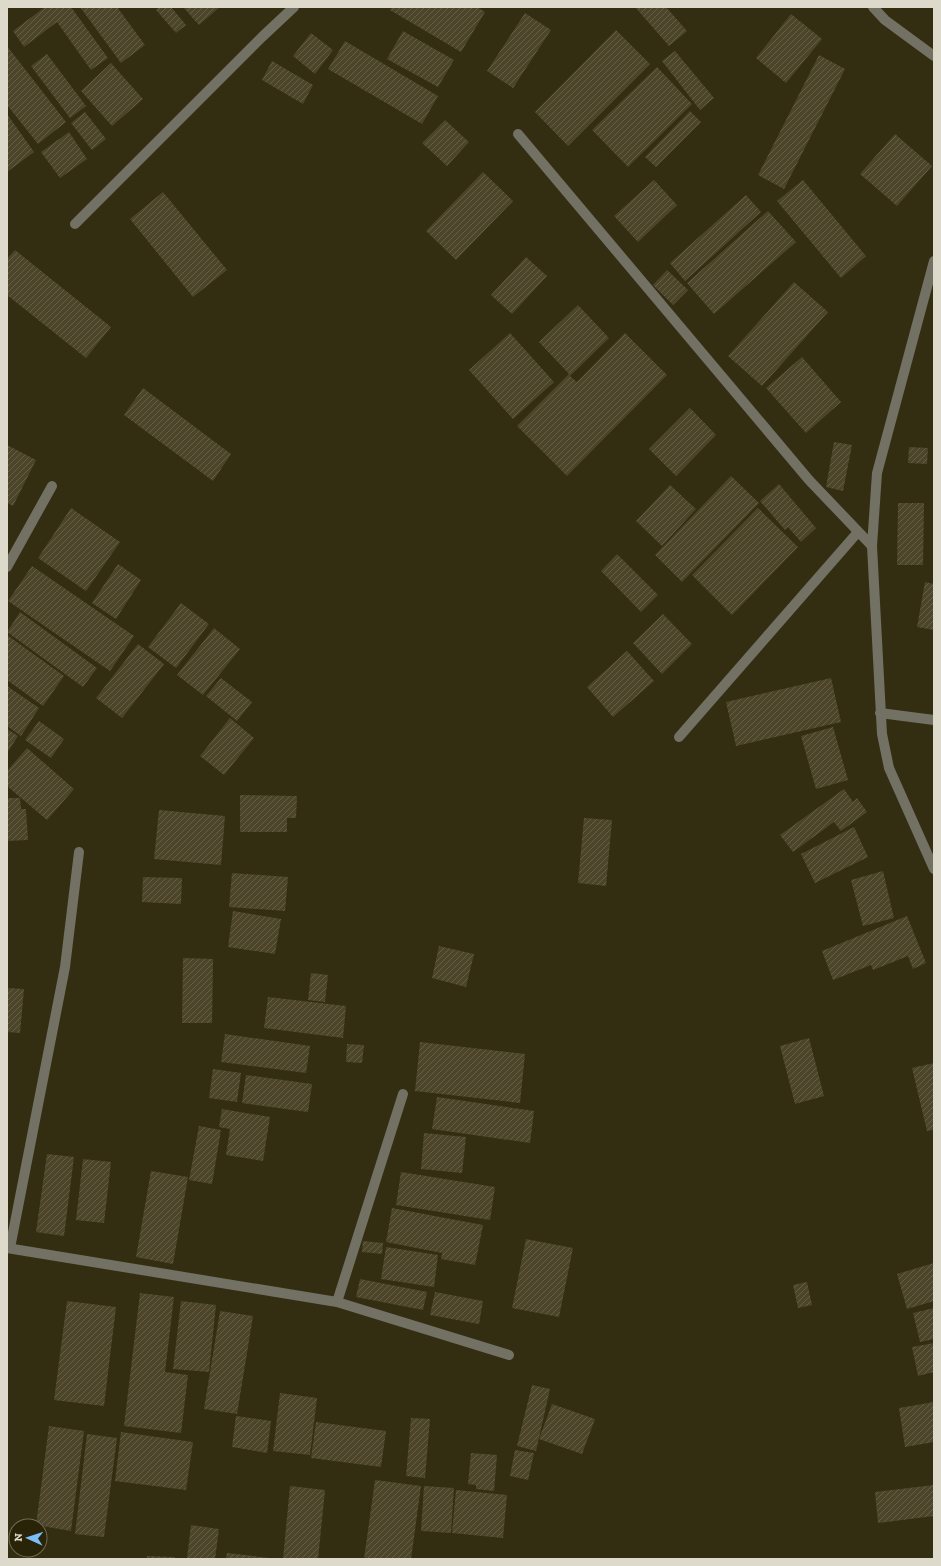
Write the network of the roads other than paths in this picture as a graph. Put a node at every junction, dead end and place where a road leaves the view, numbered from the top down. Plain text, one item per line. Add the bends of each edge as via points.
1 (294, 7) edge
2 (873, 7) edge
3 (934, 56) edge
4 (518, 134) dead end
5 (75, 224) dead end
6 (934, 261) edge
7 (52, 486) dead end
8 (858, 532) junction
9 (872, 546) junction
10 (7, 567) edge
11 (880, 713) junction
12 (934, 720) edge
13 (679, 737) dead end
14 (79, 852) dead end
15 (934, 869) edge
16 (403, 1094) dead end
17 (9, 1248) edge
18 (337, 1302) junction
19 (509, 1355) dead end

1 - 5 street
2 - 3 street via 885,20
4 - 8 street via 809,480
6 - 9 street via 877,473
7 - 10 street
8 - 9 street
8 - 13 street
9 - 11 street
11 - 12 street
11 - 15 street via 889,768
14 - 17 street via 65,967
16 - 18 street
17 - 18 street
18 - 19 street

